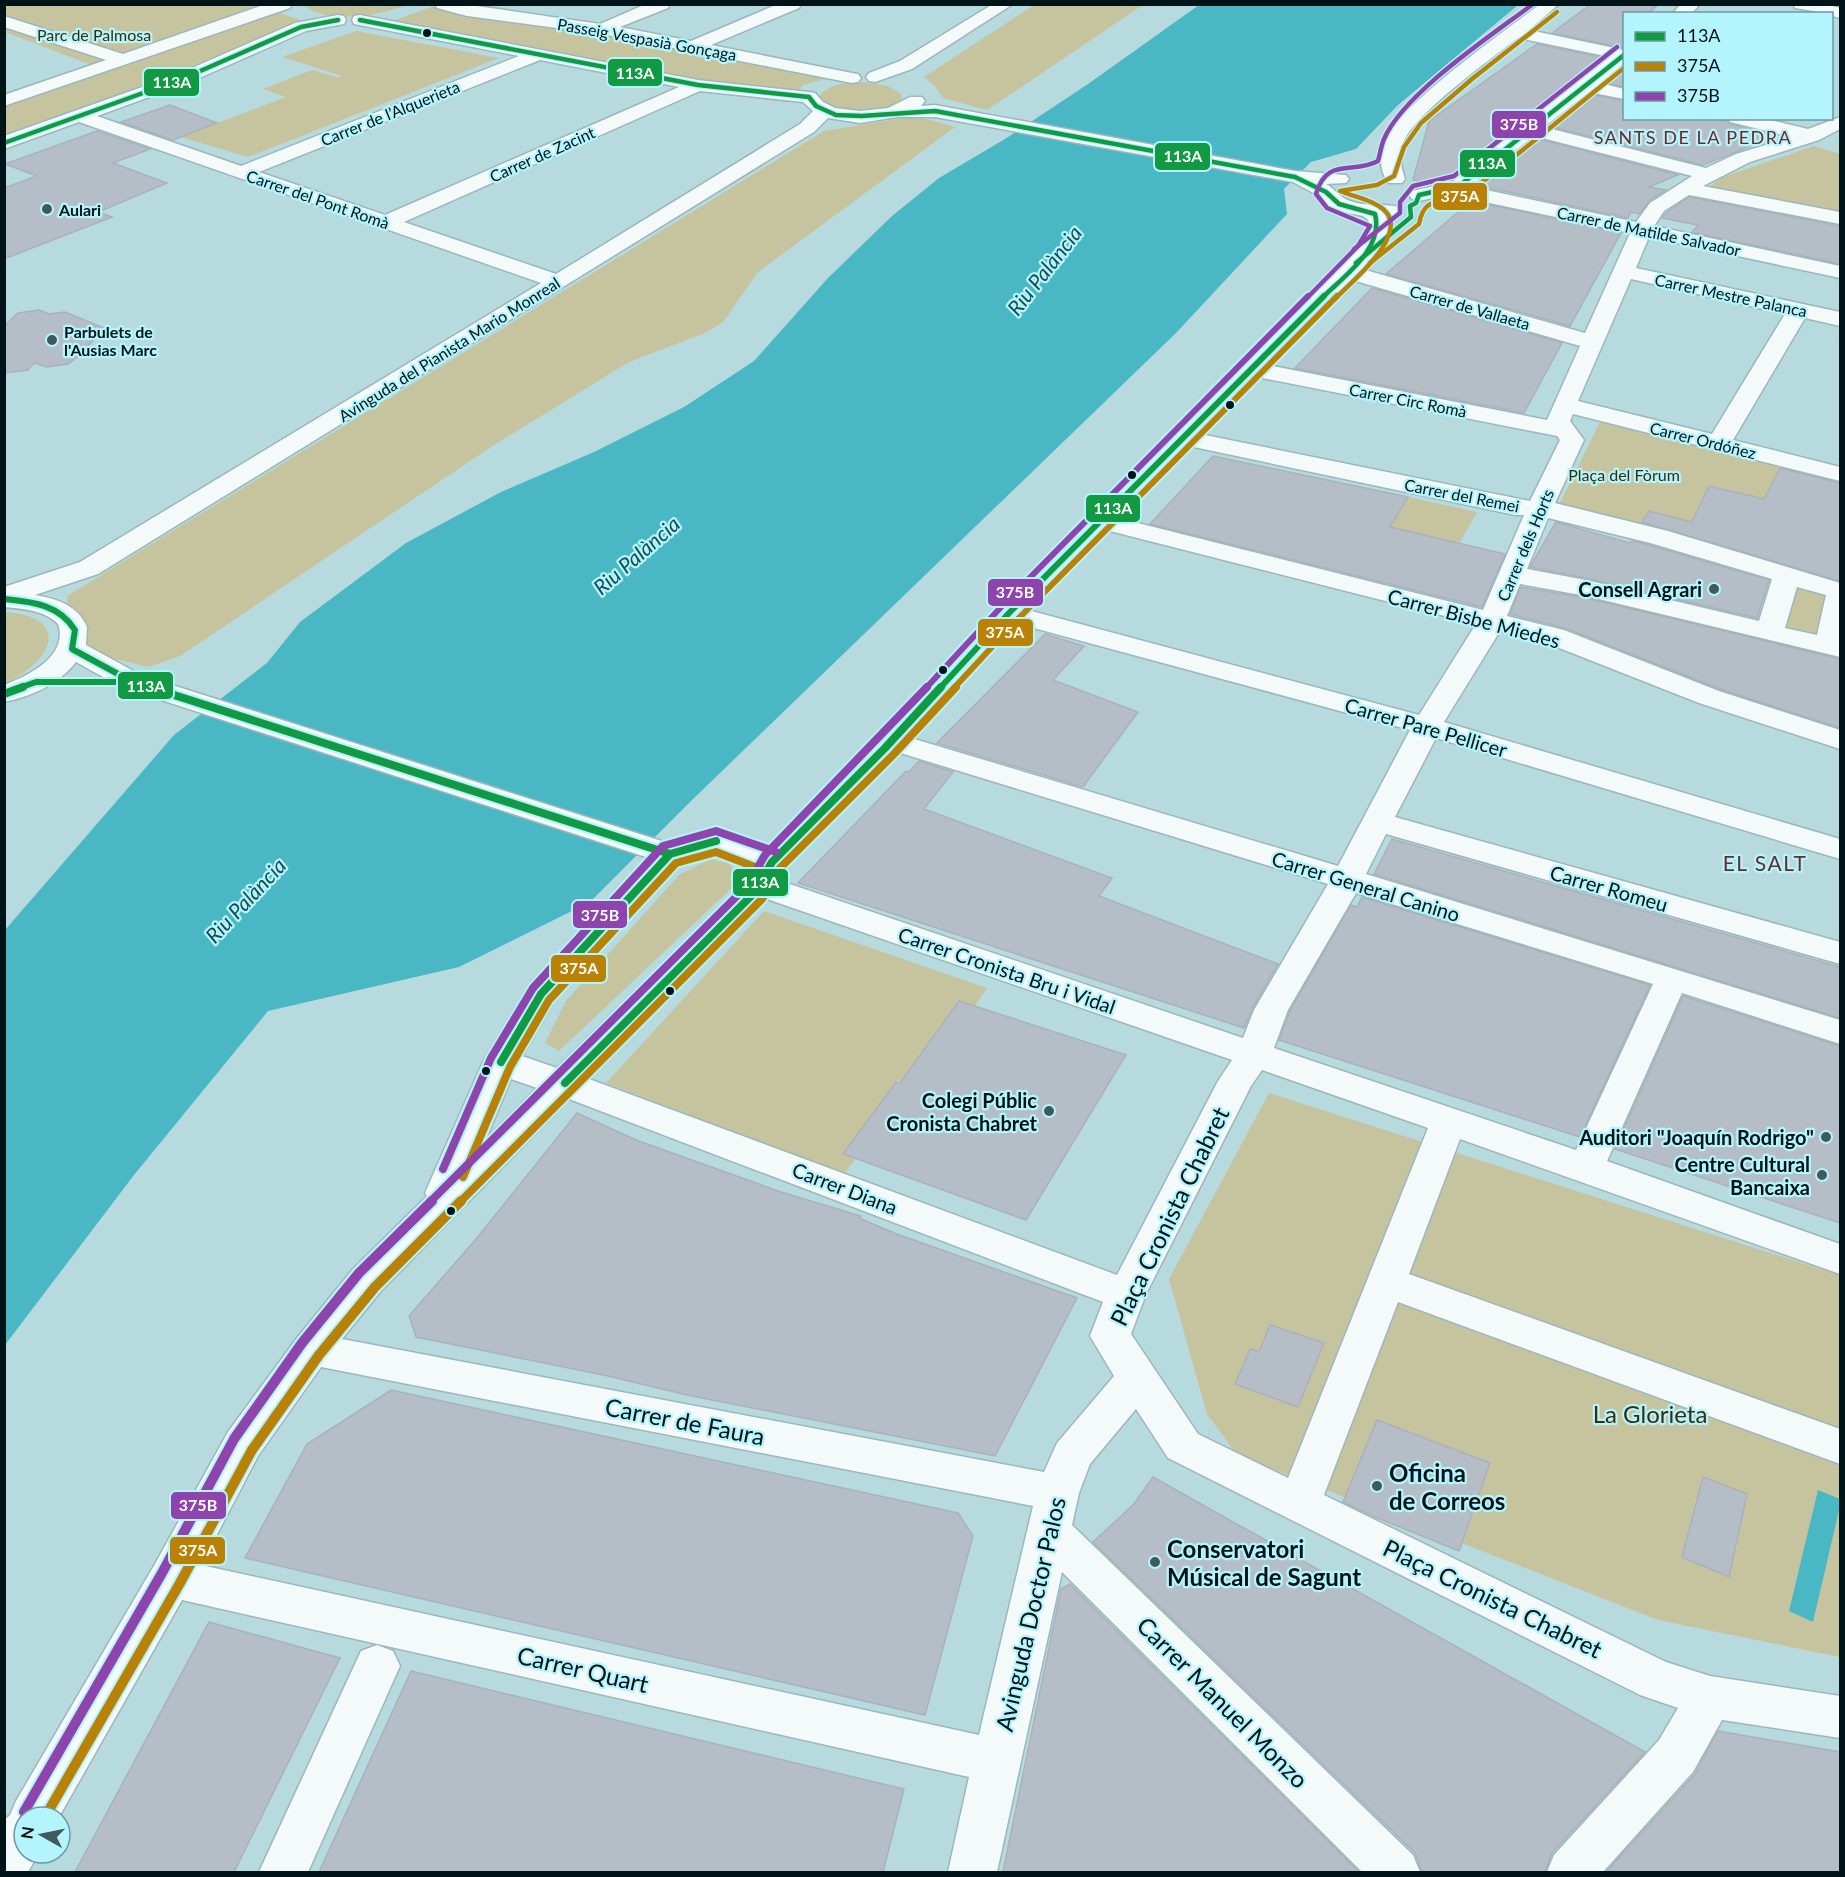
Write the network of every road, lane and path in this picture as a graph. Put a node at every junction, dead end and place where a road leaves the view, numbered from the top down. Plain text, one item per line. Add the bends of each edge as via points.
1 (284, 4) edge
2 (292, 4) edge
3 (443, 4) edge
4 (662, 4) edge
5 (793, 4) edge
6 (1005, 4) edge
7 (1551, 4) edge
8 (1801, 4) edge
9 (404, 13) dead end
10 (1840, 13) edge
11 (338, 20) junction
12 (360, 20) junction
13 (4, 21) edge
14 (602, 29) junction
15 (1515, 32) junction
16 (694, 46) junction
17 (537, 54) junction
18 (1623, 55) edge
19 (1623, 56) edge
20 (125, 60) junction
21 (906, 65) junction
22 (875, 77) junction
23 (852, 78) junction
24 (905, 84) junction
25 (698, 85) junction
26 (1587, 86) junction
27 (1623, 94) edge
28 (809, 97) junction
29 (917, 100) junction
30 (4, 101) edge
31 (824, 111) junction
32 (935, 111) junction
33 (898, 112) junction
34 (79, 116) junction
35 (850, 116) junction
36 (1745, 120) edge
37 (1840, 122) edge
38 (807, 128) junction
39 (1532, 130) junction
40 (1809, 135) junction
41 (4, 142) edge
42 (1833, 143) dead end
43 (1392, 171) junction
44 (242, 172) junction
45 (1708, 174) junction
46 (1332, 185) junction
47 (1459, 186) junction
48 (1685, 188) junction
49 (1415, 200) junction
50 (1369, 211) junction
51 (1840, 219) edge
52 (386, 222) junction
53 (1642, 229) junction
54 (1369, 248) junction
55 (1622, 271) junction
56 (1840, 272) edge
57 (1348, 273) junction
58 (558, 282) junction
59 (1799, 309) junction
60 (1840, 319) edge
61 (1593, 342) junction
62 (1251, 369) junction
63 (1565, 405) junction
64 (1566, 431) junction
65 (1184, 438) junction
66 (1718, 444) junction
67 (1840, 474) edge
68 (1540, 507) junction
69 (1100, 521) junction
70 (89, 568) junction
71 (1513, 575) junction
72 (1787, 575) junction
73 (1840, 592) edge
74 (4, 598) edge
75 (1009, 613) junction
76 (70, 621) junction
77 (1491, 622) junction
78 (1770, 632) junction
79 (1834, 647) edge
80 (72, 649) junction
81 (131, 681) junction
82 (36, 682) junction
83 (4, 694) edge
84 (1427, 726) junction
85 (1840, 740) edge
86 (891, 741) junction
87 (1378, 822) junction
88 (1840, 849) edge
89 (658, 850) junction
90 (766, 874) junction
91 (1347, 880) junction
92 (1840, 953) edge
93 (1672, 978) junction
94 (1840, 1032) edge
95 (1254, 1055) junction
96 (501, 1062) junction
97 (565, 1083) junction
98 (1449, 1121) junction
99 (1586, 1168) junction
100 (437, 1211) junction
101 (1840, 1259) edge
102 (1387, 1282) junction
103 (1126, 1294) junction
104 (311, 1349) junction
105 (1137, 1378) junction
106 (1840, 1447) edge
107 (1300, 1502) junction
108 (1054, 1512) junction
109 (171, 1578) junction
110 (377, 1666) dead end
111 (1710, 1697) junction
112 (1840, 1717) edge
113 (996, 1761) junction
114 (40, 1805) edge
115 (12, 1853) edge
116 (4, 1867) edge
117 (283, 1872) edge
118 (973, 1872) edge
119 (1396, 1872) edge
120 (1571, 1872) edge

1 - 20 street
2 - 11 street via 303,14
3 - 14 street, Passeig Vespasià Gonçaga via 467,11
4 - 14 street
5 - 16 street
6 - 21 street
7 - 15 street
8 - 10 street
9 - 12 street
11 - 12 street
11 - 34 street via 301,27 182,79
12 - 17 street, Passeig Vespasià Gonçaga
13 - 20 street
14 - 16 street, Passeig Vespasià Gonçaga
15 - 18 street
15 - 43 street via 1413,116 1394,142
16 - 23 street, Passeig Vespasià Gonçaga
17 - 25 street, Passeig Vespasià Gonçaga
17 - 44 street, Carrer de l’Alquerieta
19 - 26 street
20 - 30 street
21 - 22 street
21 - 24 street
22 - 23 street
22 - 24 street
23 - 28 street via 820,86
24 - 29 street via 917,93
25 - 28 street, Passeig Vespasià Gonçaga
25 - 52 street, Carrer de Zacint
26 - 27 street
26 - 39 street
28 - 31 street via 812,104
29 - 32 street
29 - 33 street
31 - 35 street
31 - 38 street, Avinguda del Pianista Mario Monreal
32 - 33 street
32 - 46 street
33 - 35 street
34 - 41 street
34 - 44 street, Carrer del Pont Romà
35 - 38 street, Avinguda del Pianista Mario Monreal
36 - 40 street
37 - 40 street, Carrer dels Horts
38 - 58 street, Avinguda del Pianista Mario Monreal
39 - 45 street
39 - 47 street
40 - 42 street
40 - 45 street, Carrer dels Horts
43 - 46 street
43 - 49 street via 1415,189
44 - 52 street, Carrer del Pont Romà
45 - 48 street, Carrer dels Horts
46 - 50 street via 1338,204
47 - 49 street
47 - 53 street, Carrer de Matilde Salvador via 1471,193
48 - 51 street
48 - 53 street, Carrer dels Horts via 1657,207
49 - 50 street via 1392,211
49 - 54 street via 1411,217
50 - 54 street via 1378,218 1381,229
52 - 58 street, Carrer del Pont Romà
53 - 55 street, Carrer dels Horts
53 - 56 street, Carrer de Matilde Salvador
54 - 57 street
55 - 59 street, Carrer Mestre Palanca
55 - 61 street, Carrer dels Horts
57 - 61 street, Carrer de Vallaeta
57 - 62 street
58 - 70 street, Avinguda del Pianista Mario Monreal
59 - 60 street, Carrer Mestre Palanca
59 - 66 street
61 - 63 street, Carrer dels Horts
62 - 64 street, Carrer Circ Romà
62 - 65 street
63 - 64 street, Carrer dels Horts via 1558,421
63 - 66 street, Carrer Ordóñez
64 - 68 street, Carrer dels Horts via 1572,440
65 - 68 street, Carrer del Remei via 1515,507
65 - 69 street
66 - 67 street, Carrer Ordóñez
68 - 71 street, Carrer dels Horts
68 - 72 street, Carrer del Remei
69 - 75 street
69 - 77 street, Carrer Bisbe Miedes
70 - 74 street, Avinguda del Pianista Mario Monreal via 39,578
70 - 76 street, Avinguda del Pianista Mario Monreal via 67,596
71 - 77 street, Carrer dels Horts
71 - 78 street via 1586,588
72 - 73 street, Carrer del Remei
72 - 78 street
73 - 79 street
74 - 76 street via 54,609
75 - 84 street, Carrer Pare Pellicer
75 - 86 street
76 - 80 street, Avinguda del Pianista Mario Monreal via 75,631
77 - 84 street, Carrer dels Horts
77 - 85 street, Carrer Bisbe Miedes via 1554,636 1709,697
78 - 79 street
80 - 81 street
80 - 82 street via 60,665
81 - 82 street
81 - 89 street
82 - 83 street
84 - 87 street, Carrer dels Horts
84 - 88 street, Carrer Pare Pellicer
86 - 90 street
86 - 91 street, Carrer General Canino
87 - 91 street, Carrer dels Horts
87 - 92 street, Carrer Romeu
89 - 90 street, Carrer Cronista Bru i Vidal via 716,841
89 - 96 street via 541,994
90 - 95 street, Carrer Cronista Bru i Vidal
90 - 97 street via 755,892
91 - 93 street, Carrer General Canino
91 - 95 street, Carrer dels Horts via 1270,1010
93 - 94 street, Carrer General Canino
93 - 99 street
95 - 98 street
95 - 103 street, Plaça Cronista Chabret via 1236,1081
96 - 97 street, Carrer Diana
96 - 100 street
97 - 100 street
97 - 103 street, Carrer Diana
98 - 99 street
98 - 102 street
99 - 101 street
100 - 104 street via 367,1280
102 - 106 street
102 - 107 street
103 - 105 street, Plaça Cronista Chabret via 1110,1336
104 - 108 street, Carrer de Faura
104 - 109 street via 243,1444
105 - 107 street, Plaça Cronista Chabret via 1183,1446
105 - 108 street, Avinguda Doctor Palos via 1072,1455
107 - 111 street, Plaça Cronista Chabret via 1656,1680
108 - 113 street, Avinguda Doctor Palos
108 - 119 street, Carrer Manuel Monzo
109 - 113 street, Carrer Quart
109 - 114 street
110 - 117 street
111 - 112 street, Plaça Cronista Chabret
111 - 120 street via 1676,1756
113 - 118 street, Avinguda Doctor Palos
115 - 116 street

